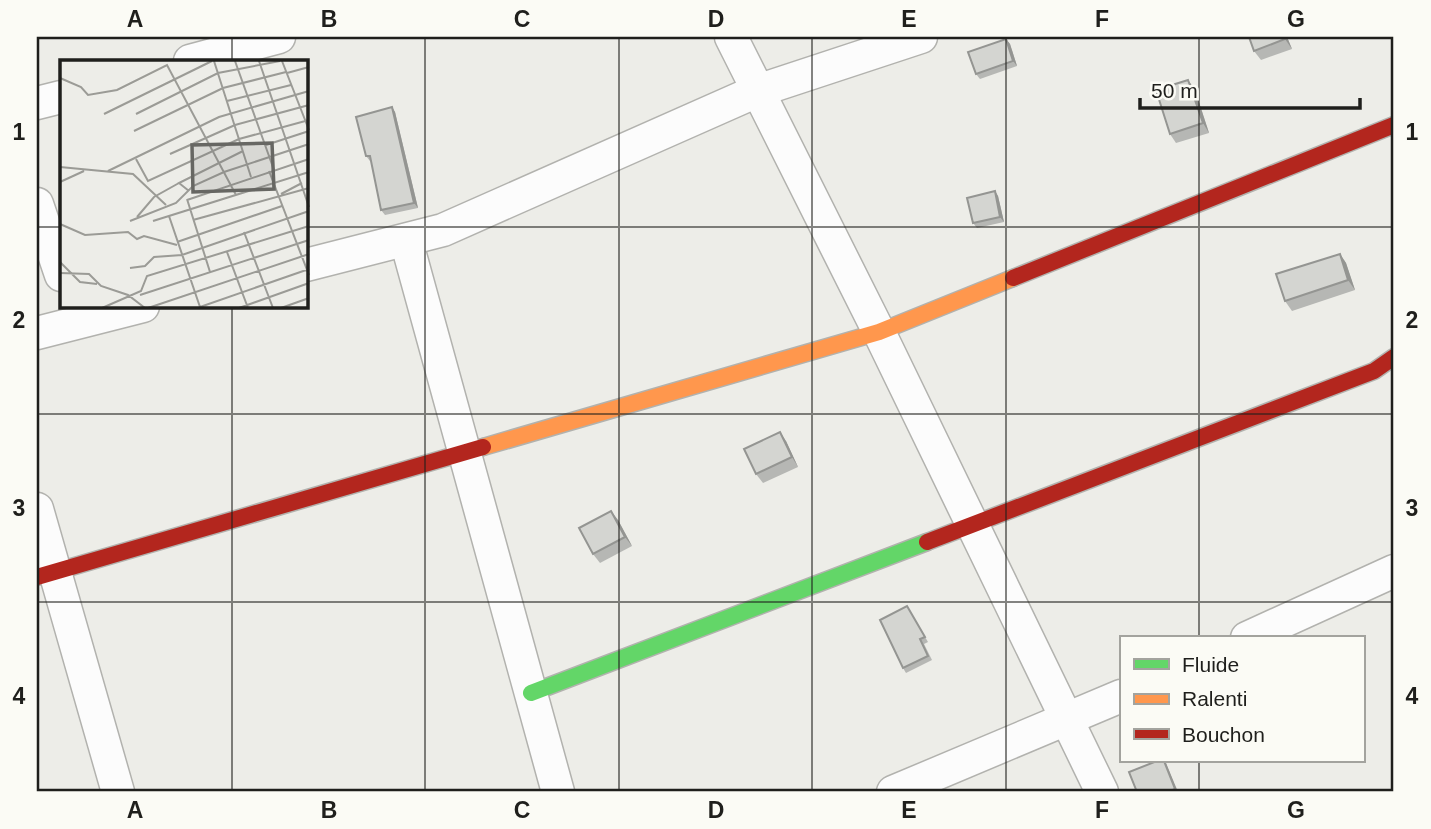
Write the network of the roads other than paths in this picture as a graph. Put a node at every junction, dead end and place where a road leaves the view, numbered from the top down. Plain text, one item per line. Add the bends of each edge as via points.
1 (279, 37) edge
2 (731, 37) edge
3 (921, 37) edge
4 (194, 60) edge
5 (757, 92) junction
6 (60, 97) edge
7 (37, 103) edge
8 (1394, 125) edge
9 (37, 204) edge
10 (406, 240) junction
11 (308, 264) edge
12 (60, 272) edge
13 (128, 308) edge
14 (75, 315) edge
15 (879, 332) junction
16 (37, 334) edge
17 (1394, 357) edge
18 (465, 452) junction
19 (37, 509) edge
20 (971, 524) junction
21 (1394, 571) edge
22 (46, 574) edge
23 (1251, 636) edge
24 (531, 693) junction
25 (1120, 695) edge
26 (1067, 720) junction
27 (118, 792) edge
28 (558, 792) edge
29 (893, 792) edge
30 (1102, 792) edge

1 - 4 street
2 - 5 street
3 - 5 street
5 - 10 street via 443,230
5 - 15 street
6 - 7 street
8 - 15 street
9 - 12 street
10 - 11 street
10 - 18 street
13 - 14 street
14 - 16 street
15 - 18 street
15 - 20 street
17 - 20 street via 1374,371
18 - 22 street
18 - 24 street
19 - 22 street
20 - 24 street
20 - 26 street
21 - 23 street
22 - 27 street
24 - 28 street
25 - 26 street
26 - 29 street
26 - 30 street

